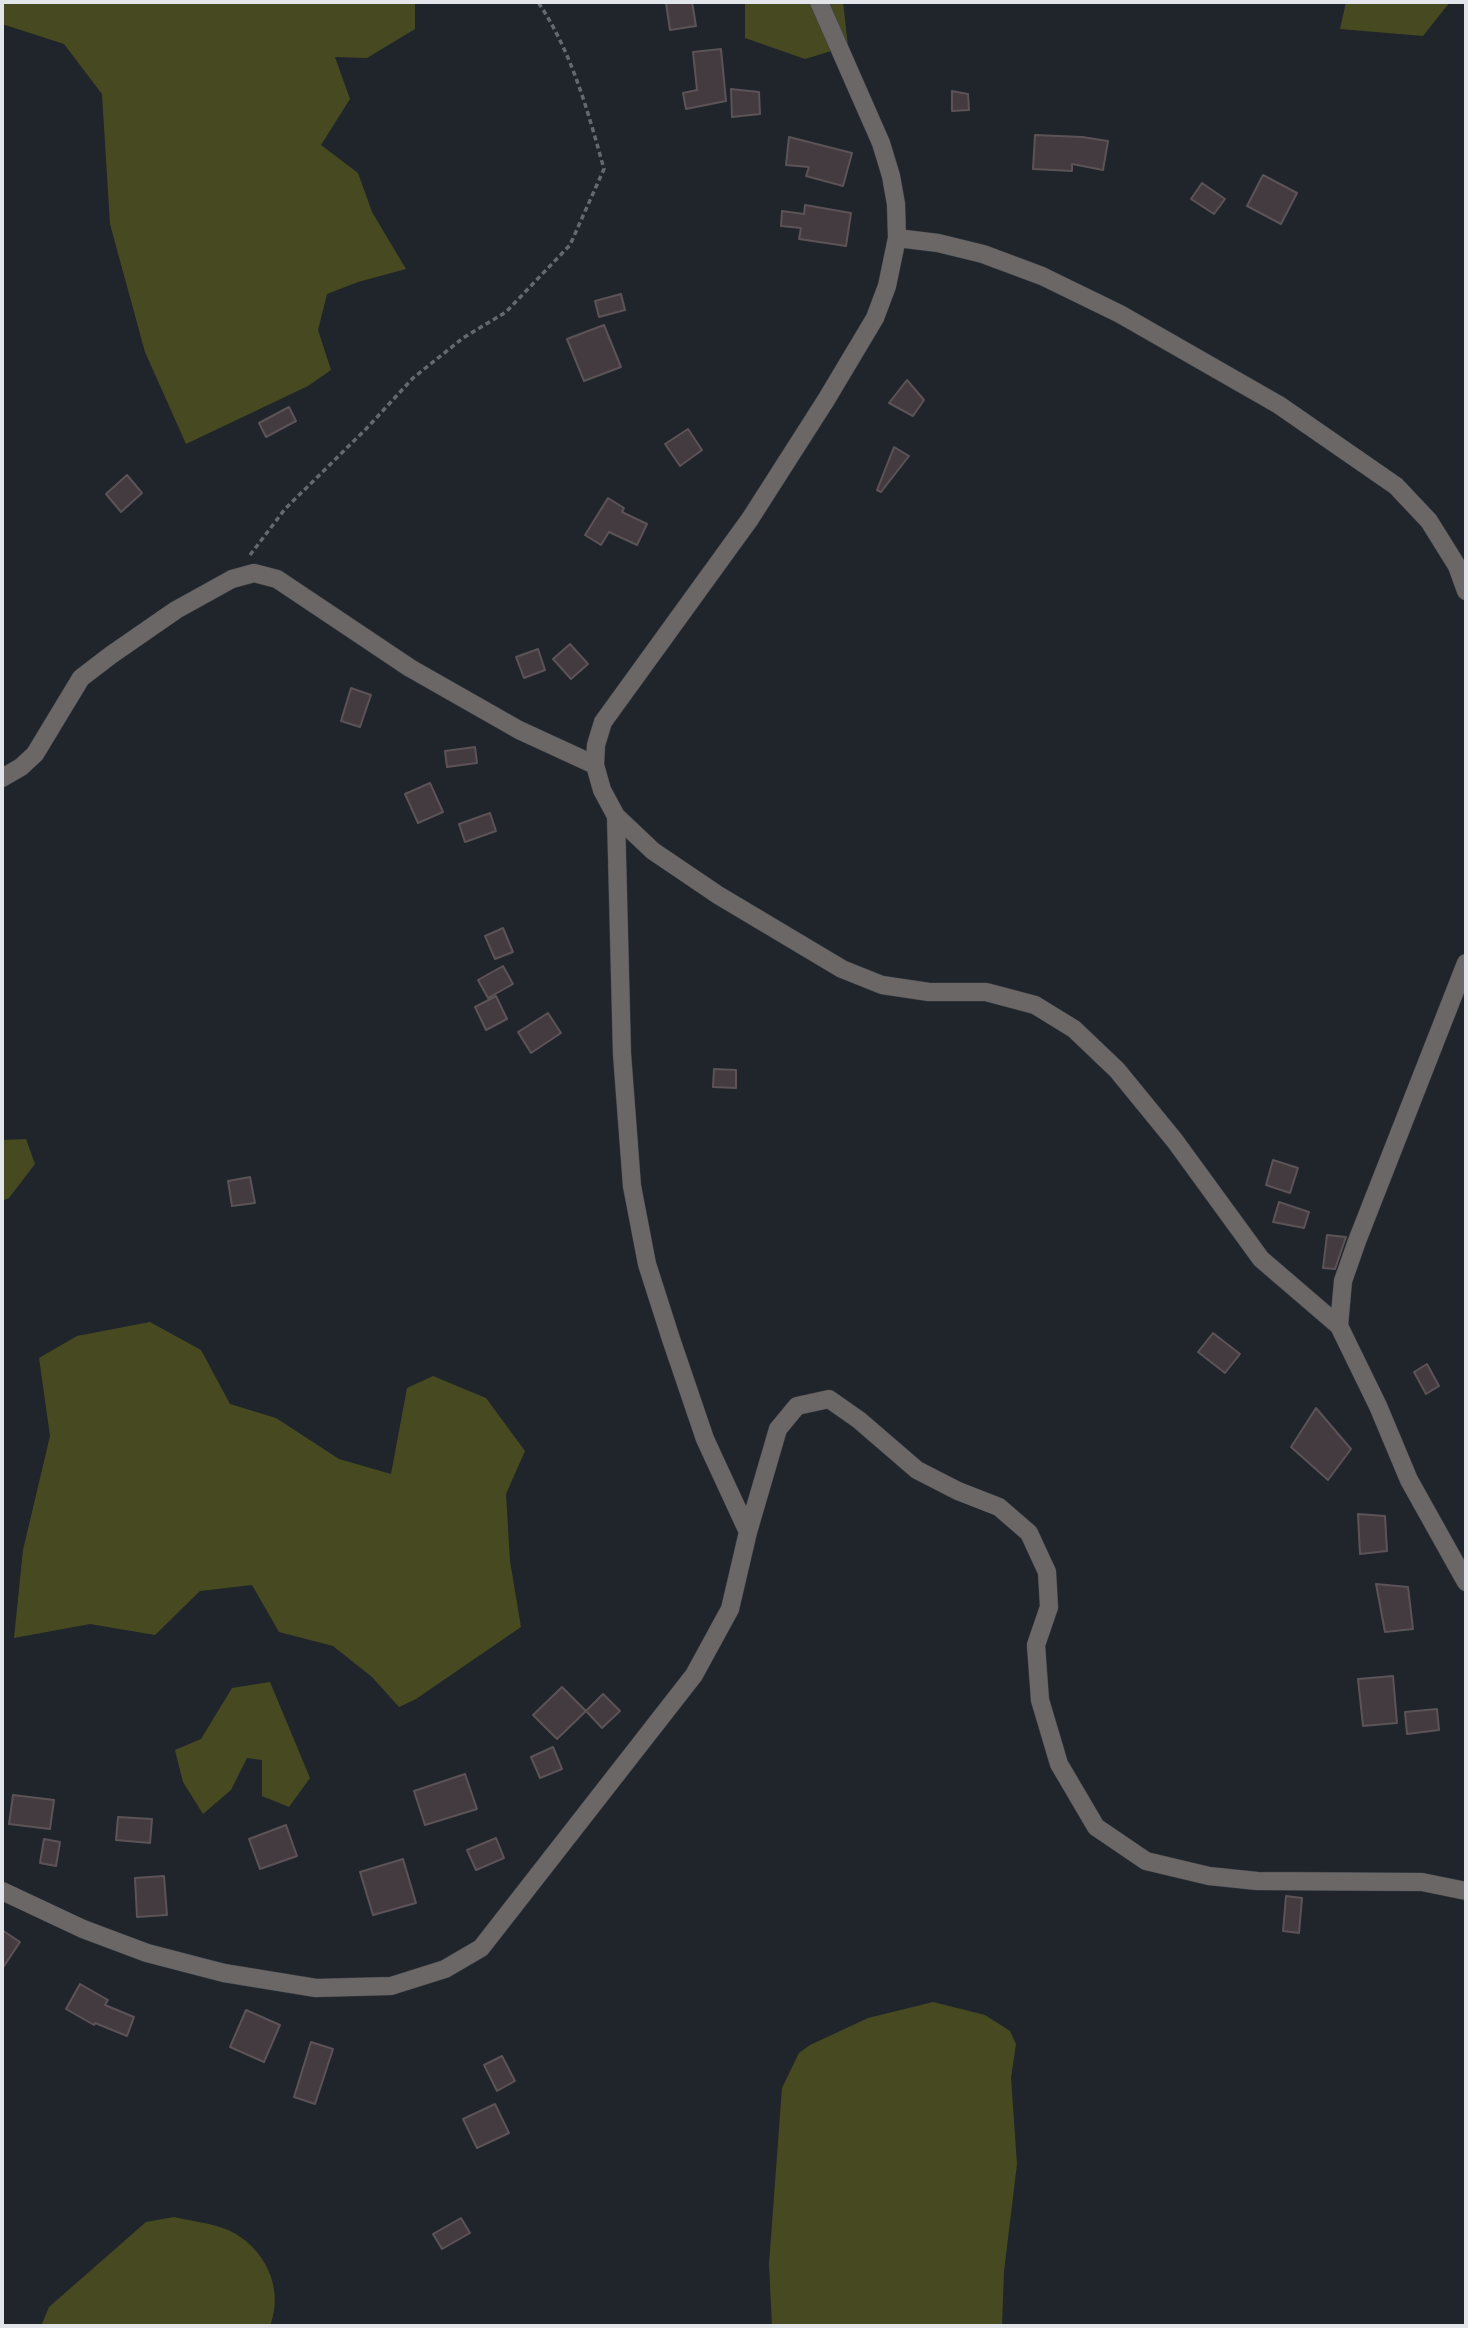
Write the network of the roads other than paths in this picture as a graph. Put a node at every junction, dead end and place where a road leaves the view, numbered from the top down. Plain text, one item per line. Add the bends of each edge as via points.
1 (819, 2) edge
2 (897, 238) junction
3 (1466, 591) edge
4 (595, 765) junction
5 (2, 778) edge
6 (616, 816) junction
7 (1466, 963) edge
8 (1339, 1326) junction
9 (748, 1532) junction
10 (1466, 1582) edge
11 (2, 1891) edge
12 (1466, 1891) edge

1 - 2 street via 881,143 896,204
2 - 3 street via 983,254 1042,276 1279,405 1396,486 1429,522 1457,566
2 - 4 street via 875,318 750,519 603,722
4 - 5 street via 519,730 410,668 277,579 254,573 232,579 176,610 81,678 35,754
4 - 6 street
6 - 8 street via 653,851 718,895 842,968 882,985 929,992 986,992 1035,1005 1074,1029 1117,1070 1175,1141 1261,1259
6 - 9 street via 622,1054 632,1186 648,1264 705,1439
7 - 8 street via 1343,1281
8 - 10 street via 1409,1480
9 - 11 street via 730,1609 694,1675 481,1948 445,1969 391,1986 316,1988 224,1973 147,1953
9 - 12 street via 778,1429 797,1406 829,1399 918,1469 999,1507 1029,1534 1047,1572 1049,1606 1036,1645 1040,1700 1059,1764 1096,1827 1146,1861 1209,1877 1422,1882

